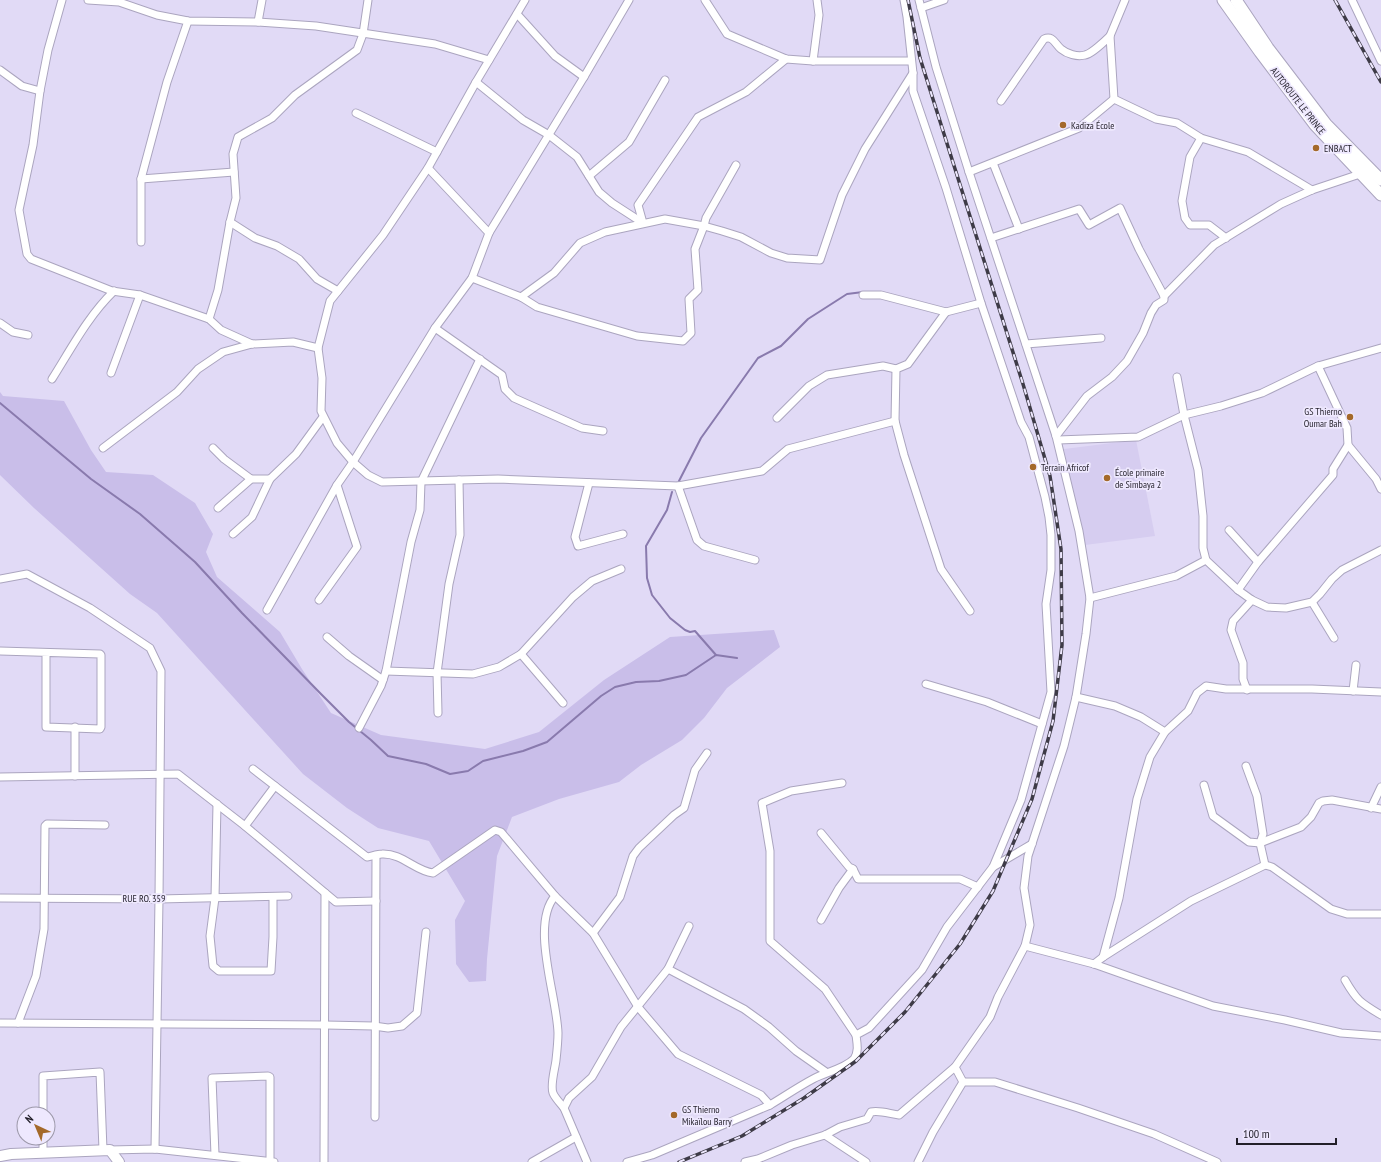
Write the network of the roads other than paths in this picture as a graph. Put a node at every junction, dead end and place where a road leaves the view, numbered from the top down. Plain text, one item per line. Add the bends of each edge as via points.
1 (62, 0) edge
2 (88, 0) edge
3 (262, 0) edge
4 (368, 0) edge
5 (525, 0) edge
6 (630, 0) edge
7 (705, 0) edge
8 (817, 0) edge
9 (904, 0) edge
10 (919, 0) edge
11 (944, 0) edge
12 (1125, 0) edge
13 (1223, 0) edge
14 (1236, 0) edge
15 (1352, 0) edge
16 (921, 8) junction
17 (517, 14) junction
18 (188, 21) junction
19 (258, 22) junction
20 (363, 34) junction
21 (1110, 36) junction
22 (786, 59) junction
23 (1380, 59) edge
24 (489, 60) junction
25 (813, 61) junction
26 (911, 61) junction
27 (2, 72) edge
28 (913, 72) junction
29 (584, 77) junction
30 (0, 80) edge
31 (665, 80) dead end
32 (476, 82) junction
33 (40, 91) junction
34 (1114, 99) junction
35 (1001, 101) dead end
36 (356, 113) dead end
37 (549, 134) junction
38 (1201, 138) junction
39 (437, 152) junction
40 (993, 163) junction
41 (736, 165) dead end
42 (428, 168) junction
43 (234, 172) junction
44 (969, 172) junction
45 (1360, 174) junction
46 (589, 176) junction
47 (141, 179) junction
48 (1381, 180) edge
49 (1312, 190) junction
50 (1381, 196) edge
51 (230, 222) junction
52 (643, 223) junction
53 (704, 226) junction
54 (1019, 229) junction
55 (488, 234) junction
56 (991, 238) junction
57 (1226, 238) junction
58 (140, 242) dead end
59 (472, 278) junction
60 (114, 291) junction
61 (338, 291) junction
62 (140, 295) junction
63 (864, 295) dead end
64 (1164, 296) junction
65 (521, 297) junction
66 (981, 303) junction
67 (946, 312) junction
68 (209, 319) junction
69 (0, 323) edge
70 (435, 328) junction
71 (28, 335) dead end
72 (1101, 338) dead end
73 (252, 344) junction
74 (1026, 344) junction
75 (318, 348) junction
76 (1381, 348) edge
77 (480, 359) junction
78 (1318, 366) junction
79 (896, 369) junction
80 (110, 372) dead end
81 (1177, 377) dead end
82 (52, 380) dead end
83 (1184, 415) junction
84 (323, 417) junction
85 (776, 418) dead end
86 (895, 421) junction
87 (603, 432) dead end
88 (1057, 438) junction
89 (1348, 445) junction
90 (103, 448) dead end
91 (213, 448) dead end
92 (353, 462) junction
93 (251, 479) junction
94 (270, 479) junction
95 (459, 480) junction
96 (421, 482) junction
97 (589, 483) junction
98 (337, 485) junction
99 (678, 486) junction
100 (1381, 489) edge
101 (218, 508) dead end
102 (1229, 530) dead end
103 (234, 534) dead end
104 (623, 534) dead end
105 (1381, 550) edge
106 (755, 560) dead end
107 (1206, 560) junction
108 (1258, 562) junction
109 (621, 569) dead end
110 (0, 579) edge
111 (1238, 590) junction
112 (1090, 598) junction
113 (319, 600) dead end
114 (1252, 600) junction
115 (1312, 602) junction
116 (267, 610) dead end
117 (970, 611) dead end
118 (327, 637) dead end
119 (1334, 638) dead end
120 (0, 651) edge
121 (46, 653) junction
122 (521, 654) junction
123 (1356, 665) dead end
124 (386, 671) junction
125 (437, 673) junction
126 (383, 680) junction
127 (926, 684) dead end
128 (1247, 690) junction
129 (1353, 691) junction
130 (1381, 692) edge
131 (1076, 697) junction
132 (562, 703) dead end
133 (438, 713) dead end
134 (1042, 724) junction
135 (75, 728) junction
136 (359, 728) dead end
137 (1166, 732) junction
138 (706, 753) dead end
139 (1246, 766) dead end
140 (253, 769) dead end
141 (161, 774) junction
142 (75, 776) junction
143 (0, 778) edge
144 (842, 783) dead end
145 (1204, 784) dead end
146 (275, 786) junction
147 (1381, 787) edge
148 (217, 804) junction
149 (1371, 808) junction
150 (1381, 809) edge
151 (105, 825) dead end
152 (245, 826) junction
153 (821, 833) dead end
154 (1260, 843) junction
155 (1032, 844) junction
156 (376, 856) junction
157 (1265, 865) junction
158 (993, 867) junction
159 (853, 869) junction
160 (978, 887) junction
161 (325, 893) junction
162 (273, 896) junction
163 (288, 896) dead end
164 (555, 896) junction
165 (0, 898) edge
166 (44, 898) junction
167 (215, 898) junction
168 (159, 899) junction
169 (376, 901) junction
170 (1381, 914) edge
171 (821, 920) dead end
172 (689, 926) dead end
173 (426, 932) dead end
174 (593, 933) junction
175 (1025, 946) junction
176 (1103, 957) junction
177 (1094, 964) junction
178 (668, 969) junction
179 (1345, 980) dead end
180 (638, 1007) junction
181 (1381, 1014) edge
182 (0, 1023) edge
183 (18, 1023) junction
184 (157, 1024) junction
185 (325, 1025) junction
186 (374, 1026) junction
187 (856, 1035) junction
188 (1381, 1036) edge
189 (954, 1067) junction
190 (826, 1072) junction
191 (963, 1082) junction
192 (770, 1105) junction
193 (43, 1106) edge
194 (564, 1108) junction
195 (375, 1117) dead end
196 (825, 1135) junction
197 (576, 1137) junction
198 (43, 1146) edge
199 (155, 1149) junction
200 (106, 1150) junction
201 (43, 1152) junction
202 (215, 1155) junction
203 (0, 1156) edge
204 (758, 1160) edge
205 (119, 1162) edge
206 (270, 1162) edge
207 (274, 1162) edge
208 (324, 1162) edge
209 (532, 1162) edge
210 (587, 1162) edge
211 (627, 1162) edge
212 (745, 1162) edge
213 (866, 1162) edge
214 (918, 1162) edge
215 (1217, 1162) edge

1 - 33 street
2 - 18 street via 119,2 157,15
3 - 19 street
4 - 20 street
5 - 17 street
6 - 29 street
7 - 22 street via 727,34
8 - 25 street via 819,15
9 - 26 street
10 - 16 street
11 - 16 street
12 - 21 street
13 - 45 main road, AUTOROUTE LE PRINCE via 1315,125
14 - 48 main road, AUTOROUTE LE PRINCE via 1268,48 1326,124
15 - 23 street
16 - 44 street via 936,67
17 - 24 street
17 - 29 street via 555,56
18 - 19 street
18 - 47 street via 167,82
19 - 20 street via 316,26
20 - 24 street via 435,44
20 - 43 street via 357,50 295,94 272,118 238,136 233,154
21 - 34 street
21 - 35 street via 1086,55 1072,55 1061,49 1052,39 1044,38
22 - 25 street
22 - 52 street via 746,92 698,117 638,204
24 - 32 street
25 - 26 street
26 - 28 street
27 - 30 street
27 - 33 street via 22,86
28 - 53 street via 865,149 842,196 820,260 787,258 741,238
28 - 66 street via 913,90
29 - 37 street
31 - 46 street via 629,142
32 - 37 street via 523,120
32 - 39 street
33 - 60 street via 33,145 19,210 27,254 31,259
34 - 38 street via 1156,119 1177,123
34 - 40 street via 1079,128
36 - 39 street
37 - 46 street via 576,157
37 - 55 street
38 - 49 street via 1248,152
38 - 57 street via 1190,156 1182,201 1186,218 1190,225 1209,225
39 - 42 street
40 - 44 street
40 - 54 street
41 - 53 street
42 - 55 street
42 - 61 street via 383,234
43 - 47 street
43 - 51 street via 236,198
44 - 56 street
45 - 49 street
45 - 50 main road, AUTOROUTE LE PRINCE
46 - 52 street via 599,192
47 - 58 street
49 - 57 street via 1281,204
51 - 61 street via 255,238 277,246 299,259 318,279
51 - 68 street via 218,290
52 - 53 street via 665,219
52 - 65 street via 605,232 580,243 554,272
53 - 65 street via 695,249 698,290 689,299 691,333 683,340 637,336 537,307
54 - 56 street
54 - 64 street via 1079,209 1089,224 1120,208
55 - 59 street
56 - 74 street
57 - 64 street via 1214,245
59 - 65 street
59 - 70 street
60 - 62 street
60 - 82 street via 78,336
61 - 75 street via 330,301
62 - 68 street
62 - 80 street
63 - 67 street via 882,295
64 - 88 street via 1164,300 1156,305 1151,313 1127,361 1112,378 1087,396
66 - 67 street
66 - 134 street via 1029,437 1049,517 1051,570 1046,604 1051,692
67 - 79 street via 908,364
68 - 73 street via 221,330
69 - 71 street via 13,332
70 - 77 street
70 - 92 street
72 - 74 street
73 - 75 street via 293,342
73 - 90 street via 223,352 198,369 178,392
74 - 88 street
75 - 84 street
76 - 78 street
77 - 87 street via 502,375 505,389 514,398 582,428
77 - 96 street
78 - 83 street via 1262,393
78 - 89 street via 1347,428
79 - 85 street via 883,366 827,375 809,386
79 - 86 street
81 - 83 street
83 - 88 street via 1138,437
83 - 107 street via 1198,470
84 - 92 street via 337,443
84 - 94 street via 296,454
86 - 99 street via 788,449 762,471
86 - 117 street via 941,569
88 - 112 street via 1079,531
89 - 100 street
89 - 108 street via 1333,468 1333,475
91 - 93 street
92 - 96 street via 368,475 382,482
92 - 98 street
93 - 94 street
93 - 101 street
94 - 103 street via 252,517
95 - 96 street
95 - 97 street
95 - 125 street via 460,535 449,584
96 - 124 street via 420,510 411,542
97 - 99 street
97 - 104 street via 575,537 578,546
98 - 113 street via 357,547
98 - 116 street
99 - 106 street via 697,540 704,546
102 - 108 street
105 - 115 street via 1342,570
107 - 111 street
107 - 112 street via 1176,576
108 - 111 street
109 - 122 street via 592,581 573,597
110 - 141 street via 27,574 90,608 150,648 161,671
111 - 114 street
112 - 131 street
114 - 115 street via 1267,607 1286,608
114 - 128 street via 1233,621 1231,630 1243,663 1243,679
115 - 119 street
118 - 126 street
120 - 121 street
121 - 135 street via 45,726
121 - 135 street via 102,656 101,727
122 - 125 street via 499,667 473,674
122 - 132 street
123 - 129 street
124 - 125 street
124 - 126 street
125 - 133 street
126 - 136 street
127 - 134 street via 987,702
128 - 129 street
128 - 137 street via 1226,690 1206,686 1197,693 1188,711
129 - 130 street
131 - 137 street via 1115,706 1141,717
131 - 155 street via 1064,746
134 - 158 street via 1021,800
135 - 142 street
137 - 176 street via 1150,757 1137,799 1119,898
138 - 174 street via 695,770 684,808 633,856 620,897
139 - 154 street via 1257,796 1263,834
140 - 146 street
141 - 142 street
141 - 148 street via 178,774
141 - 168 street
142 - 143 street
144 - 187 street via 791,790 762,803 770,851 770,941 825,989
145 - 154 street via 1213,816 1249,842
146 - 152 street
146 - 156 street via 367,857
147 - 149 street
148 - 152 street
148 - 167 street
149 - 150 street
149 - 154 street via 1332,800 1323,801 1301,827
151 - 166 street via 45,826
152 - 161 street
153 - 159 street
154 - 157 street
155 - 158 street
155 - 175 street via 1024,888 1030,925
156 - 164 street via 382,853 399,857 427,873 433,873 495,830 501,832
156 - 169 street
157 - 170 street via 1272,867 1331,909 1347,914
157 - 176 street via 1191,901
158 - 160 street
159 - 160 street via 858,879 960,879
159 - 171 street
160 - 187 street via 947,928 922,970 869,1028
161 - 169 street via 336,902
161 - 185 street
162 - 163 street, RUE RO. 359
162 - 167 street, RUE RO. 359
162 - 167 street via 271,971 219,971 213,966 210,936
164 - 174 street
164 - 194 street via 546,914 545,954 558,1033 553,1093
165 - 166 street, RUE RO. 359
166 - 168 street, RUE RO. 359
166 - 183 street via 44,929 36,976
167 - 168 street, RUE RO. 359
168 - 184 street
169 - 186 street
172 - 178 street
173 - 186 street via 417,1013 402,1026
174 - 180 street
175 - 177 street
175 - 189 street via 990,1017
176 - 177 street
177 - 188 street via 1213,1006 1340,1033
178 - 180 street
178 - 190 street via 744,1009
179 - 181 street via 1361,1003
180 - 192 street via 678,1054 761,1095
180 - 194 street via 621,1027 592,1077 569,1098
182 - 183 street
183 - 184 street
184 - 185 street
184 - 199 street
185 - 186 street
185 - 208 street
186 - 195 street
187 - 190 street via 858,1046 855,1058 843,1067
189 - 191 street
189 - 196 street via 899,1115 872,1112 868,1119 840,1127
190 - 192 street
191 - 214 street
191 - 215 street via 995,1082 1078,1108 1154,1134
192 - 211 street via 652,1155
193 - 200 street via 42,1076 100,1072
194 - 197 street
196 - 204 street via 792,1145
196 - 213 street
197 - 209 street
197 - 210 street
198 - 201 street
199 - 200 street
199 - 202 street
200 - 201 street
200 - 205 street
201 - 203 street
202 - 206 street
202 - 206 street via 212,1078 268,1076
204 - 212 street
206 - 207 street

